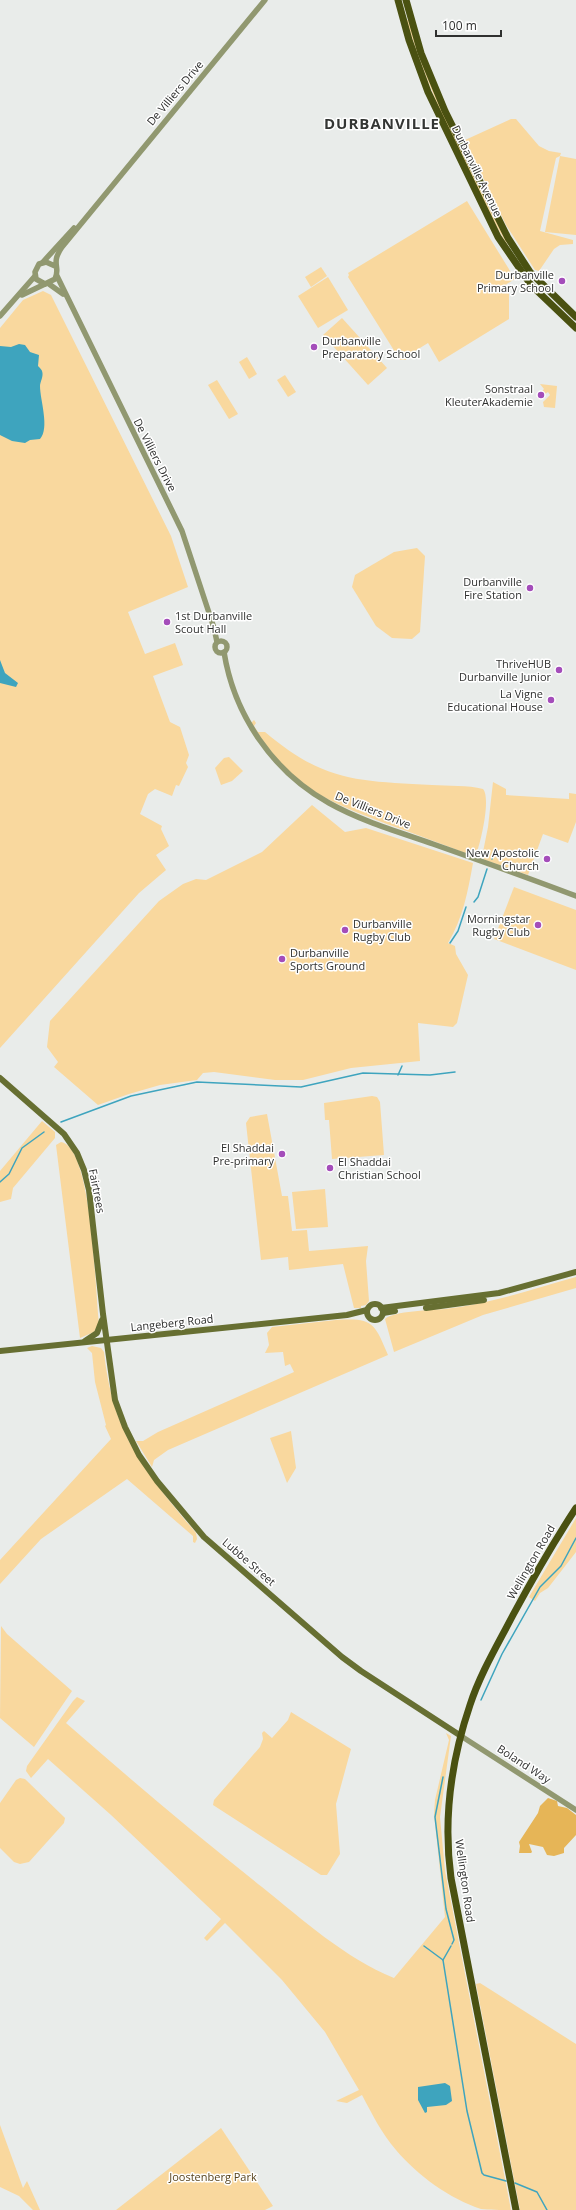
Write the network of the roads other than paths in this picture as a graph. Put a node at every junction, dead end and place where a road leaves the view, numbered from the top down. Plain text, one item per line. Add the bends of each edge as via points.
1 (264, 0) edge
2 (398, 0) edge
3 (406, 0) edge
4 (101, 198) junction
5 (43, 262) junction
6 (55, 266) junction
7 (35, 276) junction
8 (57, 276) junction
9 (47, 284) junction
10 (66, 297) junction
11 (14, 299) junction
12 (0, 316) edge
13 (576, 317) edge
14 (576, 328) edge
15 (219, 642) junction
16 (222, 652) junction
17 (576, 896) edge
18 (0, 1078) edge
19 (576, 1272) edge
20 (382, 1311) junction
21 (368, 1313) junction
22 (103, 1314) junction
23 (106, 1340) junction
24 (82, 1343) junction
25 (0, 1351) edge
26 (576, 1508) edge
27 (461, 1736) junction
28 (576, 1810) edge
29 (516, 2210) edge

1 - 4 street, De Villiers Drive
2 - 14 main road, Durbanville Avenue via 428,92 498,237 531,285
3 - 13 main road, Durbanville Avenue via 422,53 445,111 508,238 530,272
4 - 5 street, De Villiers Drive
4 - 6 street, De Villiers Drive via 58,252
5 - 6 street
5 - 7 street via 35,269
6 - 8 street
7 - 9 street via 39,282
7 - 11 street
8 - 9 street
8 - 10 street, De Villiers Drive
9 - 10 street, De Villiers Drive via 60,290
9 - 11 street
10 - 15 street, De Villiers Drive via 182,531
11 - 12 street
15 - 16 street via 226,646
15 - 16 street via 215,648
16 - 17 street, De Villiers Drive via 240,707 256,736 282,768 309,790 346,811
18 - 22 main road, Fairtrees via 64,1134 80,1160 89,1190
19 - 20 main road via 476,1302
20 - 21 main road via 373,1305
20 - 21 main road via 376,1320
21 - 23 main road, Langeberg Road
22 - 23 main road, Fairtrees
22 - 24 main road via 97,1333
23 - 24 main road, Langeberg Road
23 - 27 main road, Lubbe Street via 116,1400 130,1439 148,1470 204,1537 349,1662
24 - 25 main road, Langeberg Road
26 - 27 main road, Wellington Road via 541,1564 493,1653 470,1704
27 - 28 street, Boland Way
27 - 29 main road, Wellington Road via 448,1803 449,1864

